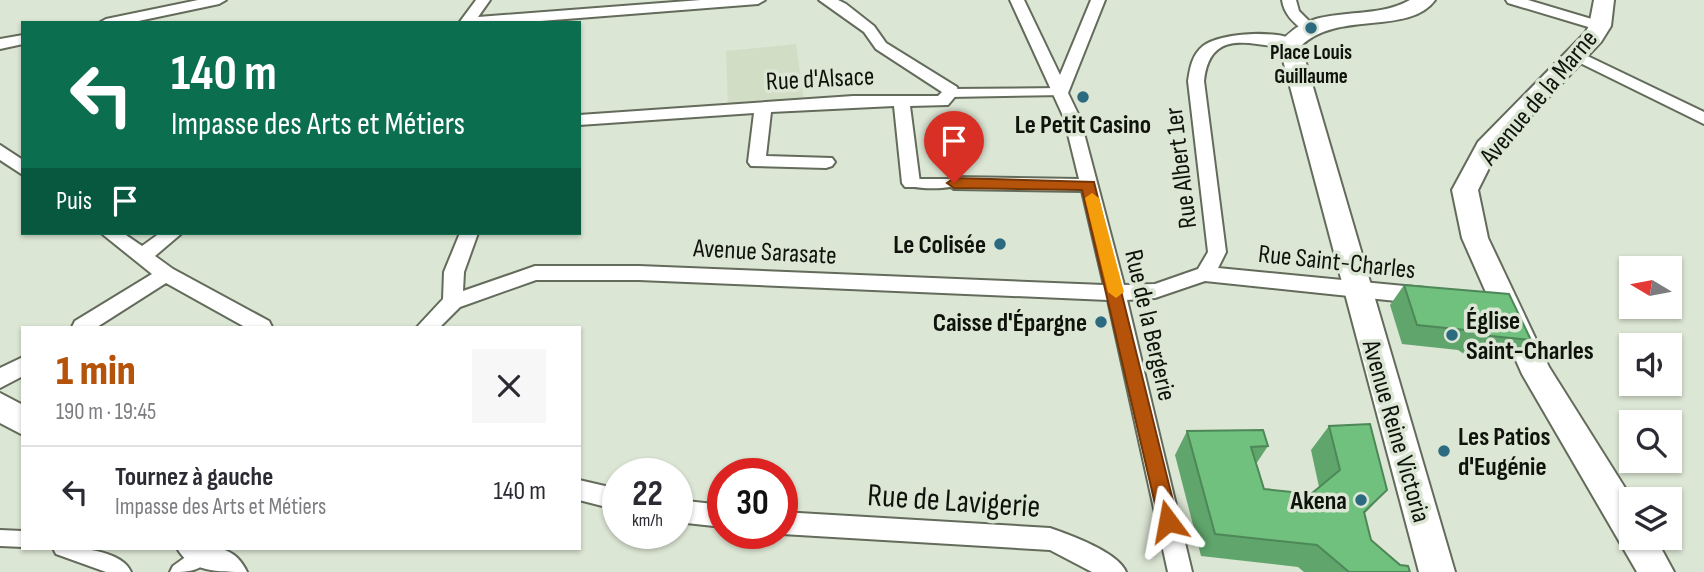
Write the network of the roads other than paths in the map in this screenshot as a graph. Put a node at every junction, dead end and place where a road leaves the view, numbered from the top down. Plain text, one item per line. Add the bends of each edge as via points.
1 (219, 0) edge
2 (483, 0) edge
3 (758, 0) edge
4 (826, 0) edge
5 (1017, 0) edge
6 (1098, 0) edge
7 (1289, 0) edge
8 (1425, 0) edge
9 (1513, 0) edge
10 (1602, 13) edge
11 (117, 21) edge
12 (468, 21) edge
13 (480, 21) edge
14 (1309, 28) junction
15 (21, 39) edge
16 (0, 44) edge
17 (1291, 44) junction
18 (1577, 56) junction
19 (1061, 92) junction
20 (950, 93) junction
21 (901, 100) junction
22 (763, 107) junction
23 (1704, 119) edge
24 (581, 120) edge
25 (0, 151) edge
26 (826, 162) dead end
27 (21, 167) edge
28 (911, 183) joint
29 (954, 183) joint
30 (1088, 185) junction
31 (113, 235) edge
32 (170, 235) edge
33 (467, 235) edge
34 (142, 256) junction
35 (166, 274) junction
36 (1205, 274) junction
37 (1356, 289) junction
38 (1116, 293) junction
39 (1438, 298) edge
40 (453, 302) junction
41 (84, 326) edge
42 (260, 326) edge
43 (428, 326) edge
44 (21, 366) edge
45 (0, 379) edge
46 (0, 406) edge
47 (21, 421) edge
48 (581, 491) edge
49 (602, 496) edge
50 (1619, 508) edge
51 (798, 524) edge
52 (0, 538) edge
53 (21, 539) edge
54 (68, 550) edge
55 (1643, 550) edge
56 (122, 572) edge
57 (1114, 572) edge
58 (1180, 572) edge
59 (1437, 572) edge
60 (1656, 572) edge

1 - 11 street
2 - 12 street
3 - 13 street
4 - 20 street via 869,29 881,46 949,87
5 - 19 street, Rue de la Bergerie
6 - 19 street
7 - 14 street via 1295,16
8 - 14 main road via 1402,12
9 - 10 street
10 - 18 main road, Avenue de la Marne
14 - 17 main road via 1298,33
15 - 16 street
17 - 36 street, Rue Albert 1er via 1249,37 1212,47 1200,59 1196,81 1217,252
17 - 37 main road, Avenue Reine Victoria
18 - 23 street
18 - 50 main road, Avenue de la Marne via 1487,148 1465,190 1492,303
19 - 20 street, Rue d'Alsace
19 - 30 street, Rue de la Bergerie
20 - 21 street, Rue d'Alsace via 942,101
21 - 22 street, Rue d'Alsace
21 - 28 street
22 - 24 street, Rue d'Alsace
22 - 26 street via 757,162
25 - 27 street
28 - 29 street
29 - 30 street
30 - 38 street, Rue de la Bergerie
31 - 34 street
32 - 34 street
33 - 40 street via 454,272
34 - 35 street
35 - 41 street
35 - 42 street
36 - 37 street, Rue Saint-Charles
36 - 38 street via 1155,291
37 - 39 street, Rue Saint-Charles
37 - 59 main road, Avenue Reine Victoria
38 - 40 street, Avenue Sarasate via 639,273 535,273
38 - 58 street, Rue de la Bergerie
40 - 43 street, Avenue Sarasate
44 - 45 street
46 - 47 main road
48 - 49 street
51 - 57 street, Rue de Lavigerie via 1050,539
52 - 53 street
54 - 56 street
55 - 60 main road

